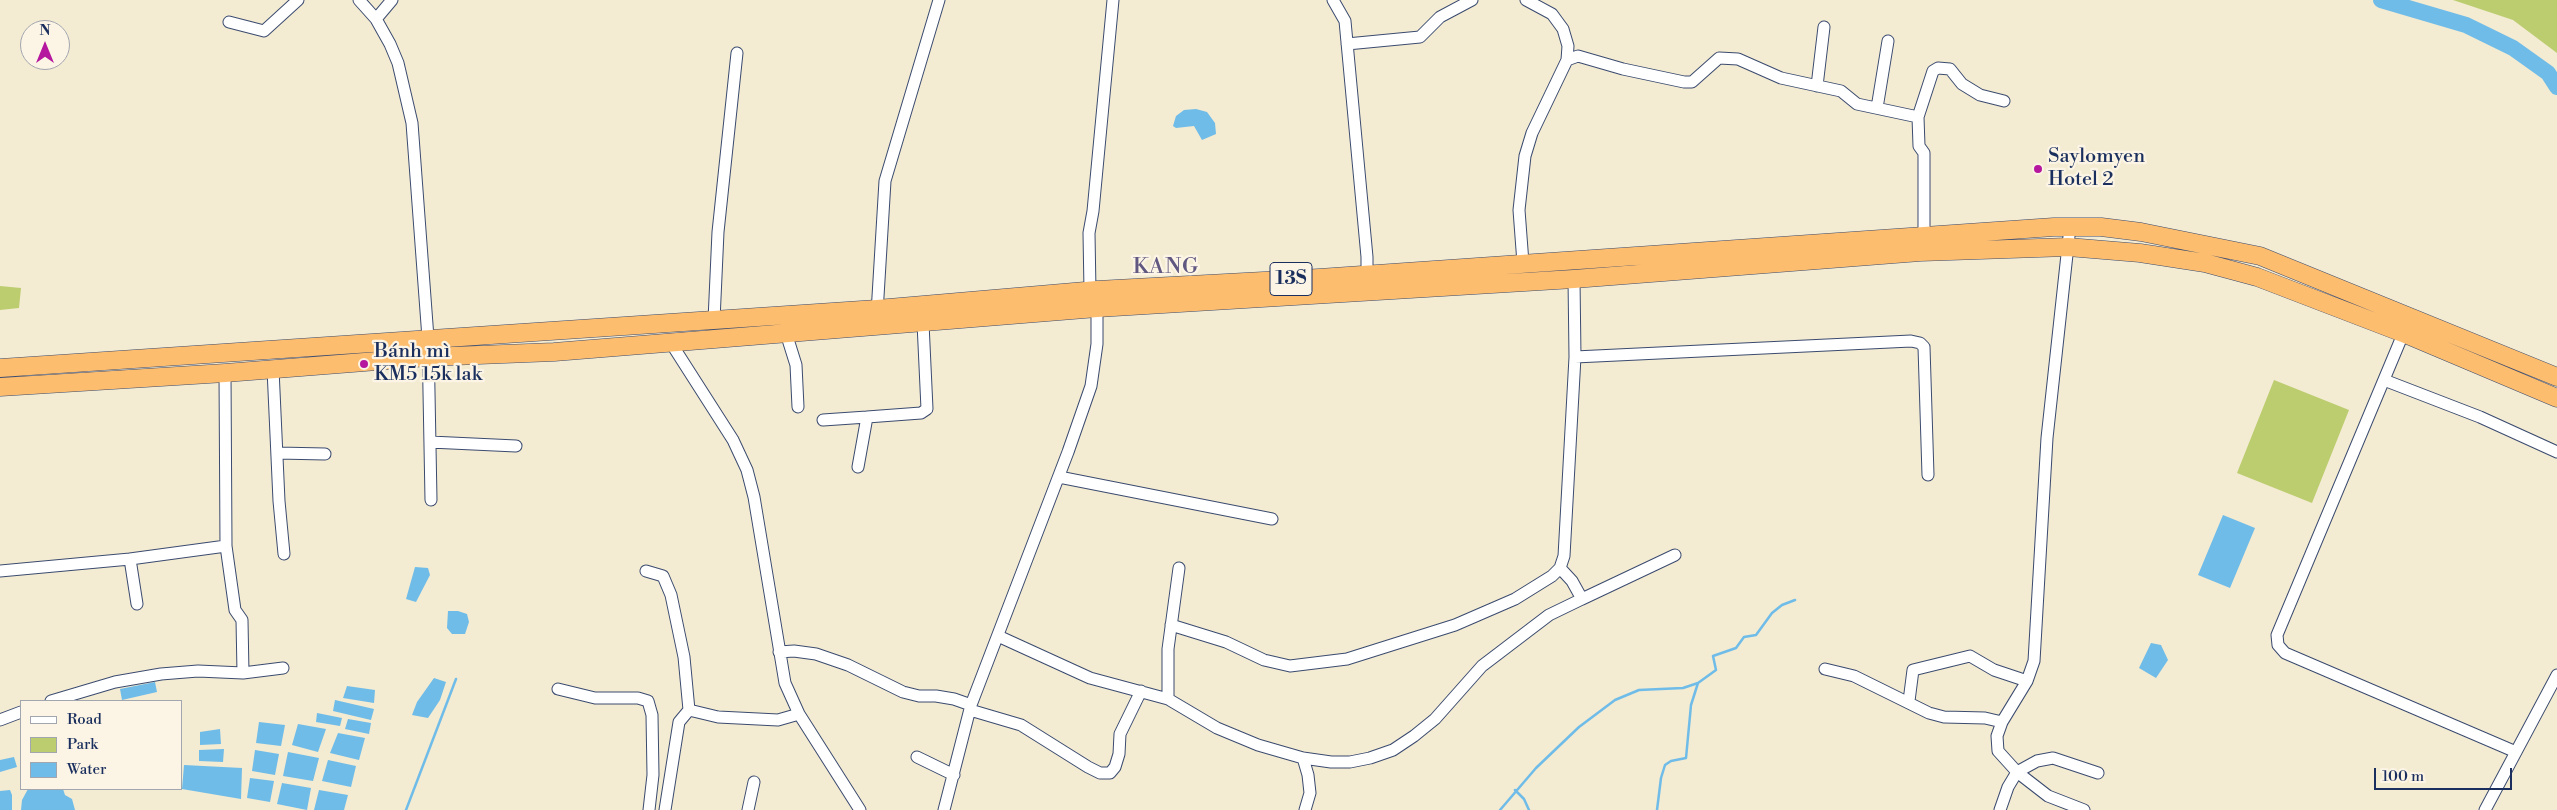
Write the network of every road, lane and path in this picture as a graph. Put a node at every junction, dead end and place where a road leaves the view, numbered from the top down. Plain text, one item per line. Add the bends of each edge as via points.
1 (298, 0) edge
2 (359, 0) edge
3 (392, 0) edge
4 (939, 0) edge
5 (1113, 0) edge
6 (1333, 0) edge
7 (1472, 0) edge
8 (1532, 1) edge
9 (376, 19) junction
10 (229, 22) dead end
11 (1824, 27) dead end
12 (1888, 41) dead end
13 (1347, 44) junction
14 (737, 53) dead end
15 (1567, 60) junction
16 (1817, 86) junction
17 (2004, 101) dead end
18 (1877, 108) junction
19 (1918, 117) junction
20 (2070, 227) junction
21 (1924, 234) junction
22 (2068, 247) junction
23 (1818, 251) junction
24 (1522, 262) junction
25 (1574, 279) junction
26 (1368, 283) junction
27 (1094, 291) junction
28 (1097, 308) junction
29 (877, 310) junction
30 (2410, 318) junction
31 (714, 320) junction
32 (924, 323) junction
33 (876, 328) junction
34 (786, 333) junction
35 (2402, 333) junction
36 (428, 338) junction
37 (671, 343) junction
38 (428, 357) junction
39 (1575, 357) junction
40 (168, 358) junction
41 (0, 368) edge
42 (273, 369) junction
43 (225, 373) junction
44 (169, 377) junction
45 (2557, 377) edge
46 (2384, 380) junction
47 (0, 387) edge
48 (2557, 398) edge
49 (798, 407) dead end
50 (866, 417) junction
51 (823, 420) dead end
52 (430, 442) junction
53 (516, 446) dead end
54 (2557, 452) edge
55 (278, 453) junction
56 (325, 454) dead end
57 (858, 467) dead end
58 (1928, 475) dead end
59 (1059, 477) junction
60 (431, 500) dead end
61 (1272, 519) dead end
62 (226, 546) junction
63 (284, 554) dead end
64 (1675, 555) dead end
65 (130, 559) junction
66 (1179, 568) dead end
67 (1560, 568) junction
68 (0, 571) edge
69 (646, 571) dead end
70 (1582, 599) junction
71 (137, 604) dead end
72 (1171, 625) junction
73 (998, 636) junction
74 (779, 652) junction
75 (283, 668) dead end
76 (1825, 669) dead end
77 (243, 673) junction
78 (2557, 674) edge
79 (2027, 681) junction
80 (558, 689) dead end
81 (1141, 691) junction
82 (1168, 699) junction
83 (54, 700) edge
84 (1909, 701) junction
85 (971, 707) junction
86 (689, 710) junction
87 (20, 712) edge
88 (798, 714) junction
89 (0, 720) edge
90 (2002, 722) junction
91 (2516, 752) junction
92 (917, 757) dead end
93 (1303, 758) junction
94 (2017, 772) junction
95 (2098, 773) dead end
96 (954, 775) junction
97 (754, 782) dead end
98 (649, 810) edge
99 (665, 810) edge
100 (748, 810) edge
101 (860, 810) edge
102 (944, 810) edge
103 (1305, 810) edge
104 (2000, 810) edge
105 (2084, 810) edge
106 (2485, 810) edge

1 - 10 street via 264,31
2 - 9 street
3 - 9 street
4 - 29 street via 885,181
5 - 27 street via 1089,233
6 - 13 street via 1345,21
7 - 13 street via 1440,17 1420,37
8 - 15 street via 1552,14 1563,29 1568,46
9 - 36 street via 398,62 412,123
11 - 16 street
12 - 18 street
13 - 26 street
14 - 31 street via 718,232
15 - 16 street via 1578,56 1623,69 1692,82 1719,58 1726,57 1781,78
15 - 24 street via 1532,133 1525,156 1519,210
16 - 18 street via 1840,91 1857,104
17 - 19 street via 1980,95 1962,84 1950,69 1938,68 1934,71
18 - 19 street
19 - 21 street via 1919,146 1924,153
20 - 21 highway, 13S
20 - 22 street
20 - 30 highway, 13S via 2141,232 2260,256
21 - 23 highway, 13S
22 - 23 highway, 13S via 1920,252
22 - 35 highway, 13S via 2205,263 2257,277
22 - 79 street via 2047,438 2034,660
23 - 24 highway, 13S
23 - 25 highway, 13S
24 - 26 highway, 13S
25 - 26 highway, 13S
25 - 39 street
26 - 27 highway, 13S
26 - 28 highway, 13S
27 - 28 street
27 - 29 highway, 13S
28 - 32 highway, 13S
28 - 59 street via 1097,344 1091,386
29 - 31 highway, 13S
29 - 33 street
30 - 35 street
30 - 45 highway, 13S
31 - 36 highway, 13S
32 - 33 highway, 13S
32 - 50 street via 927,409 921,413
33 - 34 highway, 13S
34 - 37 highway, 13S
34 - 49 street via 796,365
35 - 46 street
35 - 48 highway, 13S
36 - 38 street
36 - 40 highway, 13S
37 - 38 highway, 13S
37 - 74 street via 733,440 747,470
38 - 42 highway, 13S
38 - 52 street
39 - 58 street via 1920,343 1924,347
39 - 67 street via 1564,556
40 - 41 highway, 13S
40 - 44 highway
42 - 43 highway, 13S
42 - 55 street
43 - 44 highway, 13S
43 - 62 street
44 - 47 highway, 13S
46 - 54 street via 2480,417
46 - 91 street via 2277,635 2278,645 2285,653
50 - 51 street
50 - 57 street
52 - 53 street
52 - 60 street
55 - 56 street
55 - 63 street
59 - 61 street
59 - 73 street
62 - 65 street
62 - 77 street via 235,610 242,620
64 - 70 street
65 - 68 street
65 - 71 street
66 - 72 street
67 - 70 street
67 - 72 street via 1515,600 1454,625 1347,659 1290,666 1264,660 1226,642
69 - 86 street via 663,576 671,595 684,657
70 - 93 street via 1549,615 1482,666 1435,719 1393,750 1350,762
72 - 82 street
73 - 81 street via 1090,678
73 - 85 street
74 - 85 street via 816,654 848,665 903,692 954,699
74 - 88 street via 785,683
75 - 77 street
76 - 84 street via 1854,676
77 - 83 street via 198,671 161,674 115,682
78 - 91 street
79 - 84 street via 1994,670 1970,656 1913,670
79 - 90 street
80 - 98 street via 595,698 648,701 652,715 653,775
81 - 82 street
81 - 85 street via 1120,734 1119,754 1110,773 1100,773 1088,767 1020,725
82 - 93 street via 1218,728 1258,745
84 - 90 street via 1944,717 1985,718
85 - 96 street
86 - 88 street via 718,716 778,720
86 - 99 street via 679,722
87 - 89 street
88 - 101 street
90 - 94 street via 1997,736 1998,751
91 - 106 street
92 - 96 street
93 - 103 street via 1310,793
94 - 95 street via 2037,761 2052,758
94 - 104 street
94 - 105 street via 2048,796
96 - 102 street
97 - 100 street

